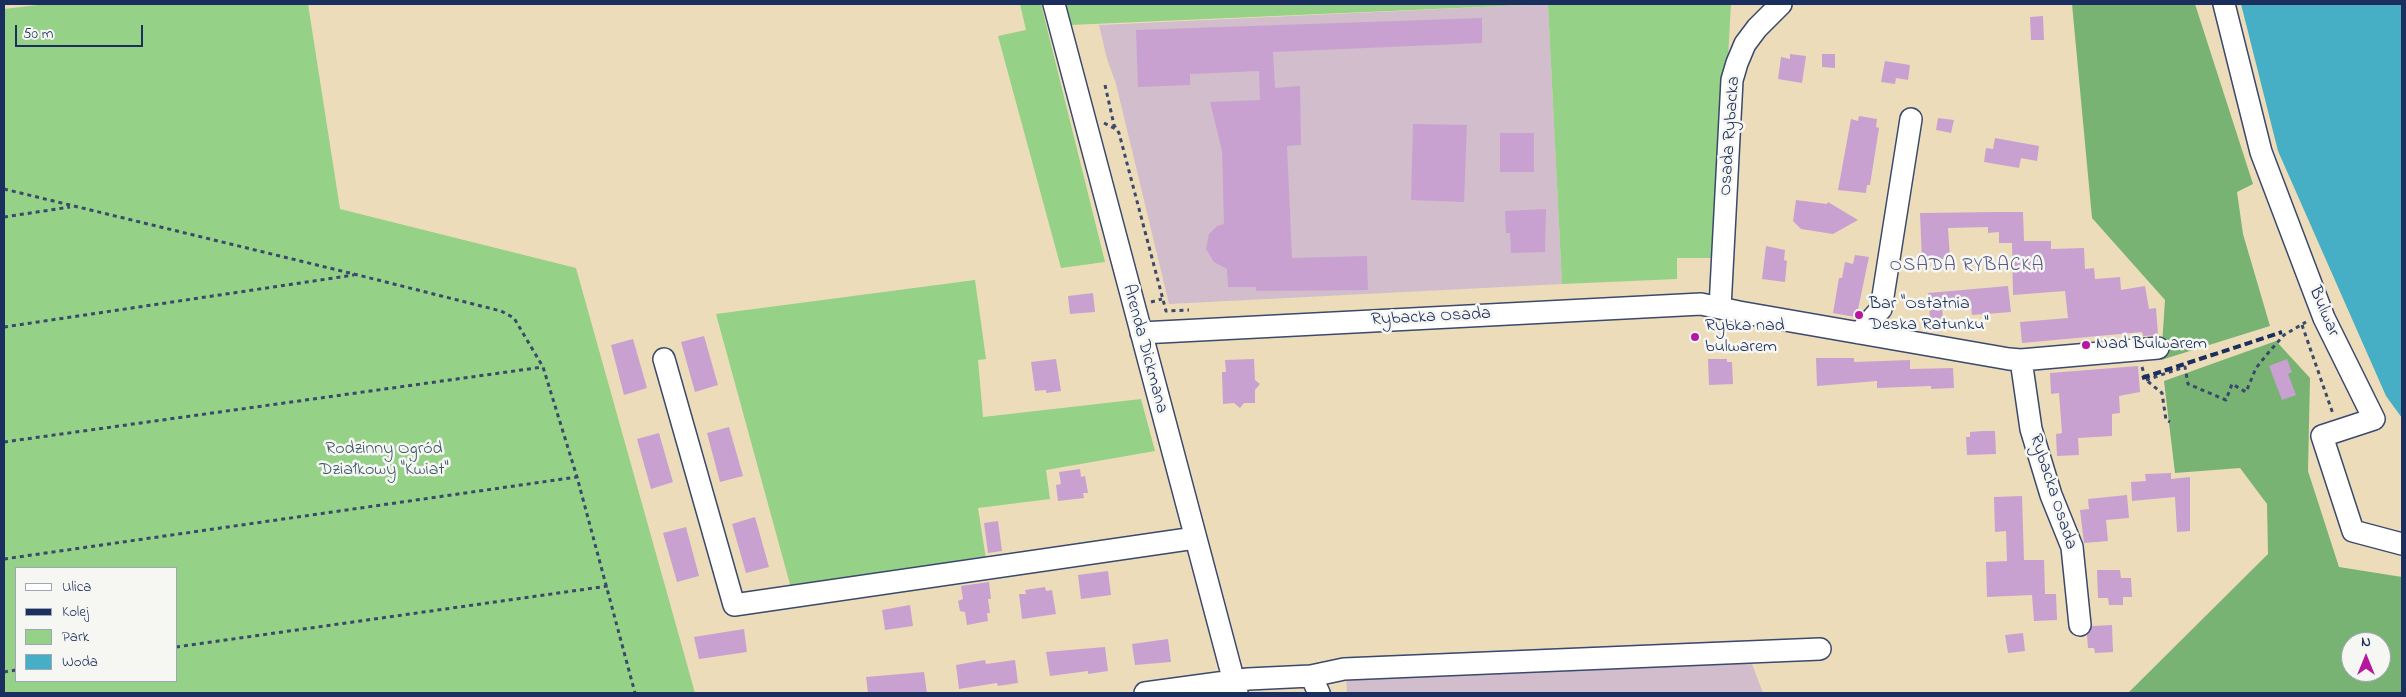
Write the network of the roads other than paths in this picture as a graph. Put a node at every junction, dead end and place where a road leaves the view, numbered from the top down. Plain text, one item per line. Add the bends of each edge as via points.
1 (1054, 4) edge
2 (1781, 4) edge
3 (2224, 4) edge
4 (1911, 119) dead end
5 (1720, 308) junction
6 (1860, 333) junction
7 (1140, 334) junction
8 (2148, 349) road end
9 (664, 359) dead end
10 (2021, 360) junction
11 (1195, 538) junction
12 (2402, 544) edge
13 (2080, 625) dead end
14 (1820, 649) dead end
15 (1315, 685) edge
16 (1235, 687) edge
17 (1145, 693) edge

1 - 7 street, Arenda Dickmana
2 - 5 street, Osada Rybacka via 1745,44 1732,80
3 - 12 street, Bulwar via 2262,152 2324,318 2374,419 2322,436 2353,531
4 - 6 street via 1881,309
5 - 6 street, Rybacka Osada
5 - 7 street, Rybacka Osada via 1701,304
6 - 10 street, Rybacka Osada
7 - 11 street, Arenda Dickmana
8 - 10 street, Rybacka Osada
9 - 11 street via 734,605
10 - 13 street, Rybacka Osada via 2031,429 2072,547
11 - 16 street, Arenda Dickmana
14 - 15 street via 1344,669
15 - 16 street
16 - 17 street

